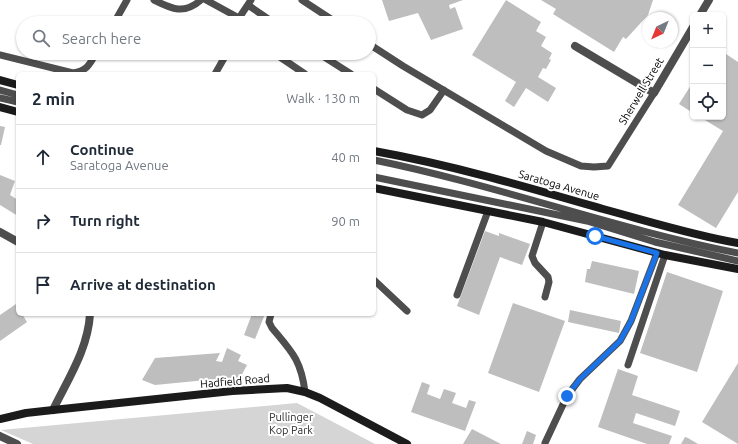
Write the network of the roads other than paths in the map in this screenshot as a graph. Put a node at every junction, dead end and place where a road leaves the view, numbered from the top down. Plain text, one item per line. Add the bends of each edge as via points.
1 (127, 0) edge
2 (154, 0) edge
3 (201, 0) edge
4 (206, 0) edge
5 (302, 0) edge
6 (709, 0) edge
7 (250, 2) edge
8 (702, 12) edge
9 (118, 16) edge
10 (231, 16) edge
11 (242, 16) edge
12 (266, 16) edge
13 (326, 16) edge
14 (690, 31) edge
15 (574, 46) dead end
16 (376, 48) edge
17 (0, 55) edge
18 (16, 59) edge
19 (20, 60) edge
20 (92, 60) edge
21 (223, 60) edge
22 (284, 60) edge
23 (329, 60) edge
24 (69, 72) edge
25 (82, 72) edge
26 (216, 72) edge
27 (302, 72) edge
28 (348, 72) edge
29 (0, 80) edge
30 (16, 84) edge
31 (0, 90) edge
32 (376, 90) edge
33 (444, 90) junction
34 (654, 93) junction
35 (16, 94) edge
36 (0, 98) edge
37 (16, 102) edge
38 (0, 107) edge
39 (16, 111) edge
40 (376, 151) edge
41 (376, 160) edge
42 (376, 177) edge
43 (376, 188) edge
44 (488, 211) junction
45 (542, 222) junction
46 (0, 232) edge
47 (16, 241) edge
48 (738, 243) edge
49 (738, 253) edge
50 (661, 254) junction
51 (738, 261) edge
52 (738, 269) edge
53 (376, 282) edge
54 (457, 295) dead end
55 (545, 297) dead end
56 (407, 311) dead end
57 (90, 316) edge
58 (270, 316) edge
59 (628, 365) dead end
60 (304, 392) junction
61 (52, 410) junction
62 (0, 419) edge
63 (0, 436) edge
64 (545, 443) edge
65 (17, 444) edge
66 (407, 444) edge

1 - 9 lane
2 - 3 lane via 173,9 190,8
4 - 10 lane
5 - 13 lane
6 - 8 street
7 - 11 lane
7 - 12 lane
14 - 34 street, Sherwell Street
15 - 34 street
16 - 33 lane
17 - 18 lane
19 - 24 lane
20 - 25 lane
21 - 26 lane
22 - 27 lane
23 - 28 lane
29 - 30 main road
31 - 35 lane
32 - 33 lane via 407,110 422,115 430,110
33 - 34 lane, Sherwell Street via 546,151 581,166 594,167 608,166
36 - 37 lane
38 - 39 main road
40 - 48 main road, Saratoga Avenue via 453,167 684,231
41 - 49 lane via 464,180 662,236
42 - 51 lane via 587,221 655,242
43 - 44 main road
44 - 45 main road
44 - 54 lane
45 - 50 main road
45 - 55 lane via 532,256 534,263 548,277
46 - 47 street
50 - 52 main road
50 - 59 lane
50 - 64 lane via 620,341 580,379 567,396
53 - 56 lane
57 - 61 street via 84,347
58 - 60 lane via 269,322 272,328 298,361
60 - 61 main road, Hadfield Road via 287,388 267,388
60 - 66 main road, Hadfield Road
61 - 62 main road, Hadfield Road
63 - 65 street

